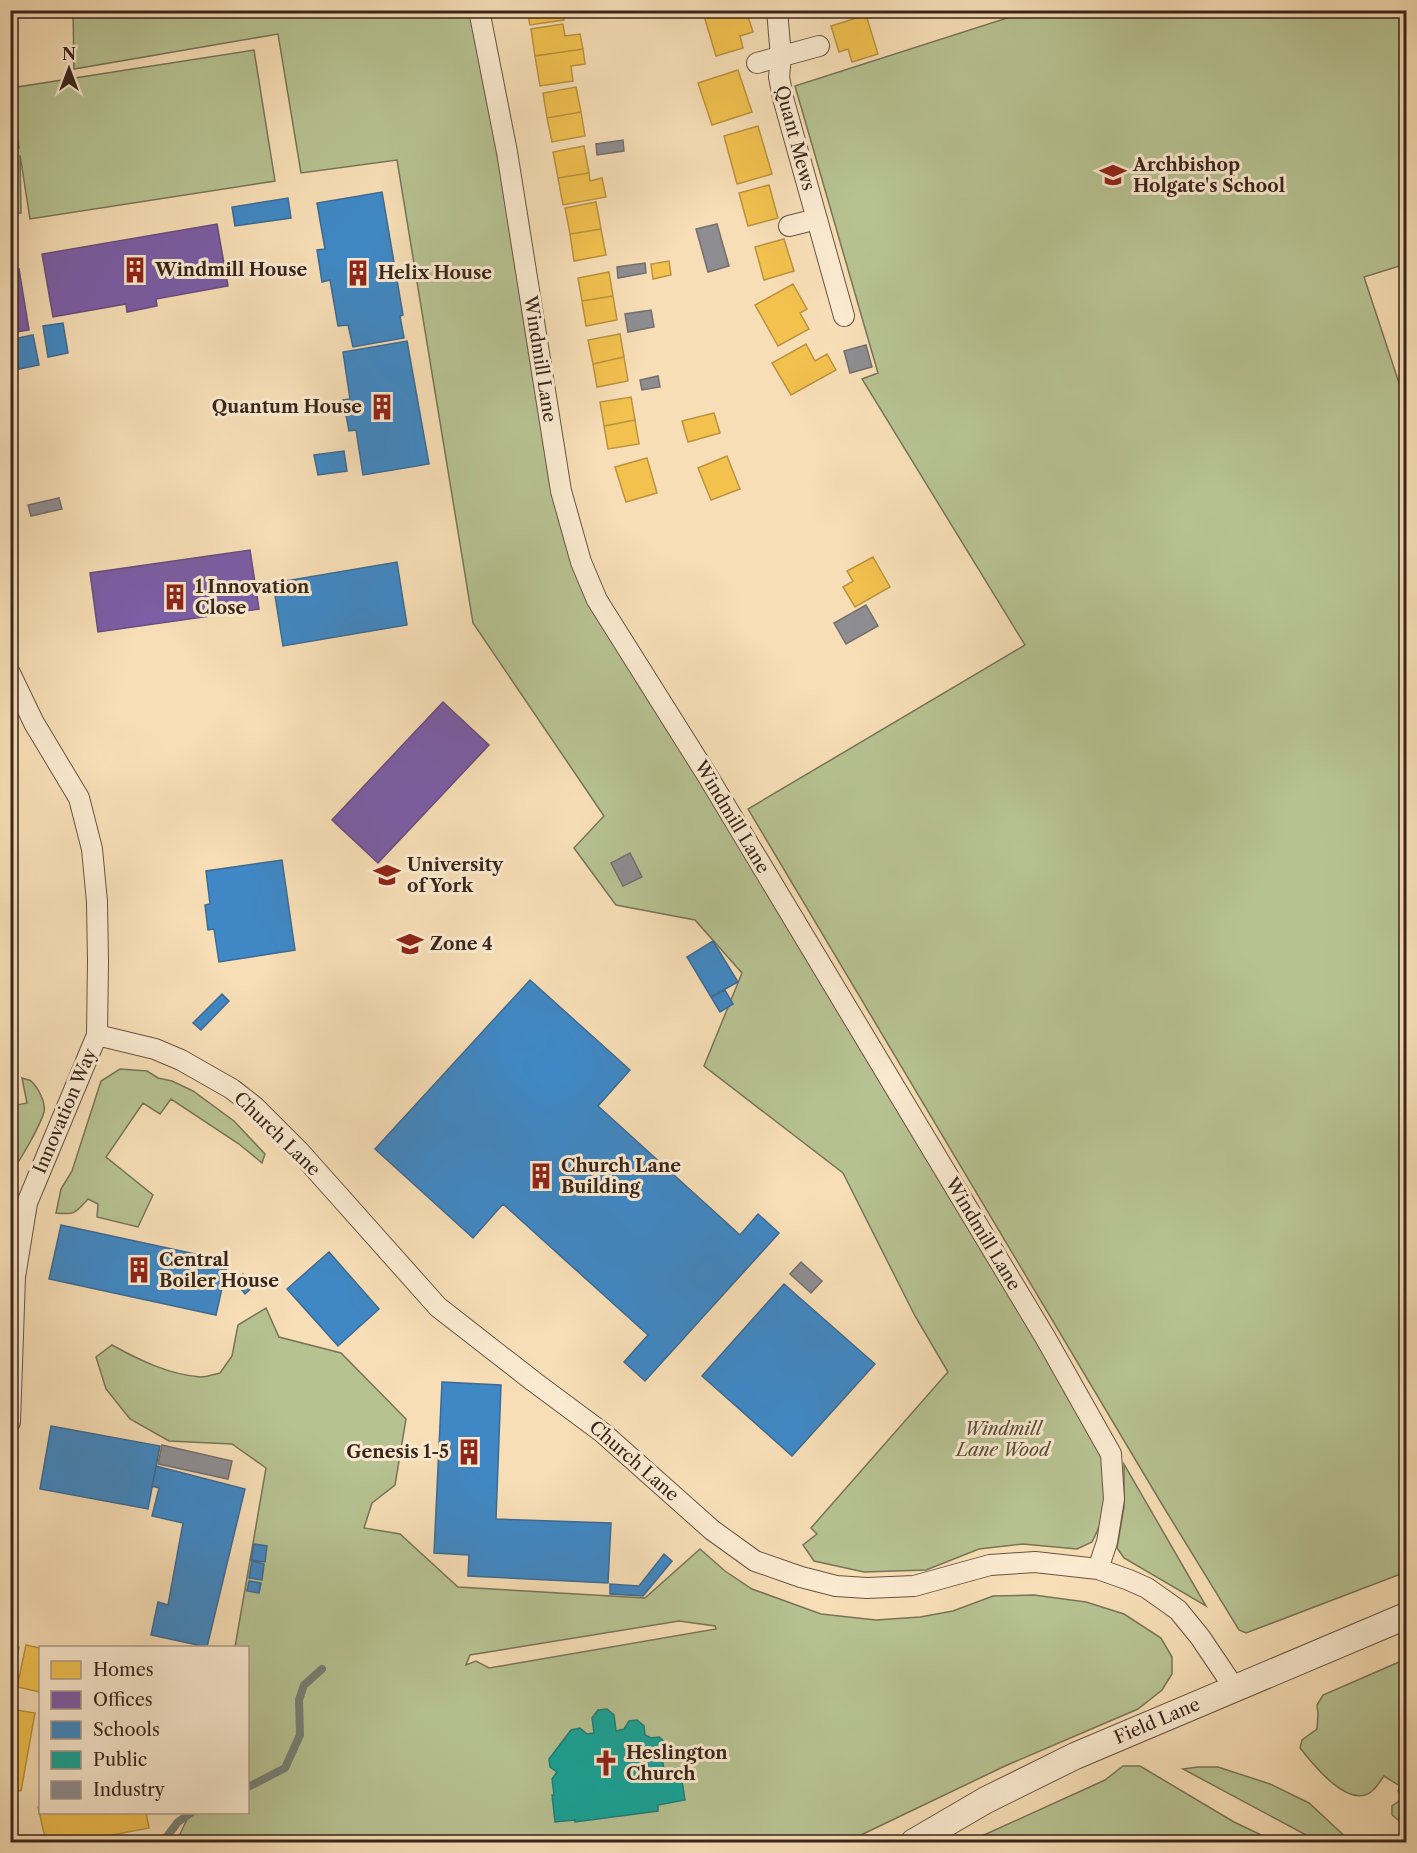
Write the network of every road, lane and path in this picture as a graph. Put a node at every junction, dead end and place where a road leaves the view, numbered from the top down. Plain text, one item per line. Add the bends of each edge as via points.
1 (479, 10) edge
2 (777, 10) edge
3 (819, 46) dead end
4 (781, 57) junction
5 (757, 63) dead end
6 (817, 219) junction
7 (789, 226) dead end
8 (844, 316) dead end
9 (10, 673) edge
10 (97, 1035) junction
11 (19, 1201) edge
12 (10, 1422) edge
13 (1098, 1569) junction
14 (1407, 1616) edge
15 (1235, 1689) junction
16 (914, 1842) edge

1 - 13 street, Windmill Lane via 507,152 561,491 581,562 597,600 960,1195 1111,1454 1114,1499
2 - 4 street, Quant Mews
3 - 4 street
4 - 5 street
4 - 6 street, Quant Mews via 783,98
6 - 7 street
6 - 8 street, Quant Mews
9 - 10 street, Innovation Way via 34,723 79,798 92,849 97,902
10 - 11 street, Innovation Way
10 - 13 street, Church Lane via 155,1049 181,1060 255,1107 438,1307 603,1433 712,1530 755,1561 818,1582 867,1588 915,1586 990,1565 1035,1562
11 - 12 street, Innovation Way
13 - 15 street, Church Lane via 1147,1588 1178,1610
14 - 15 street, Field Lane
15 - 16 street, Field Lane via 1075,1756 986,1800

